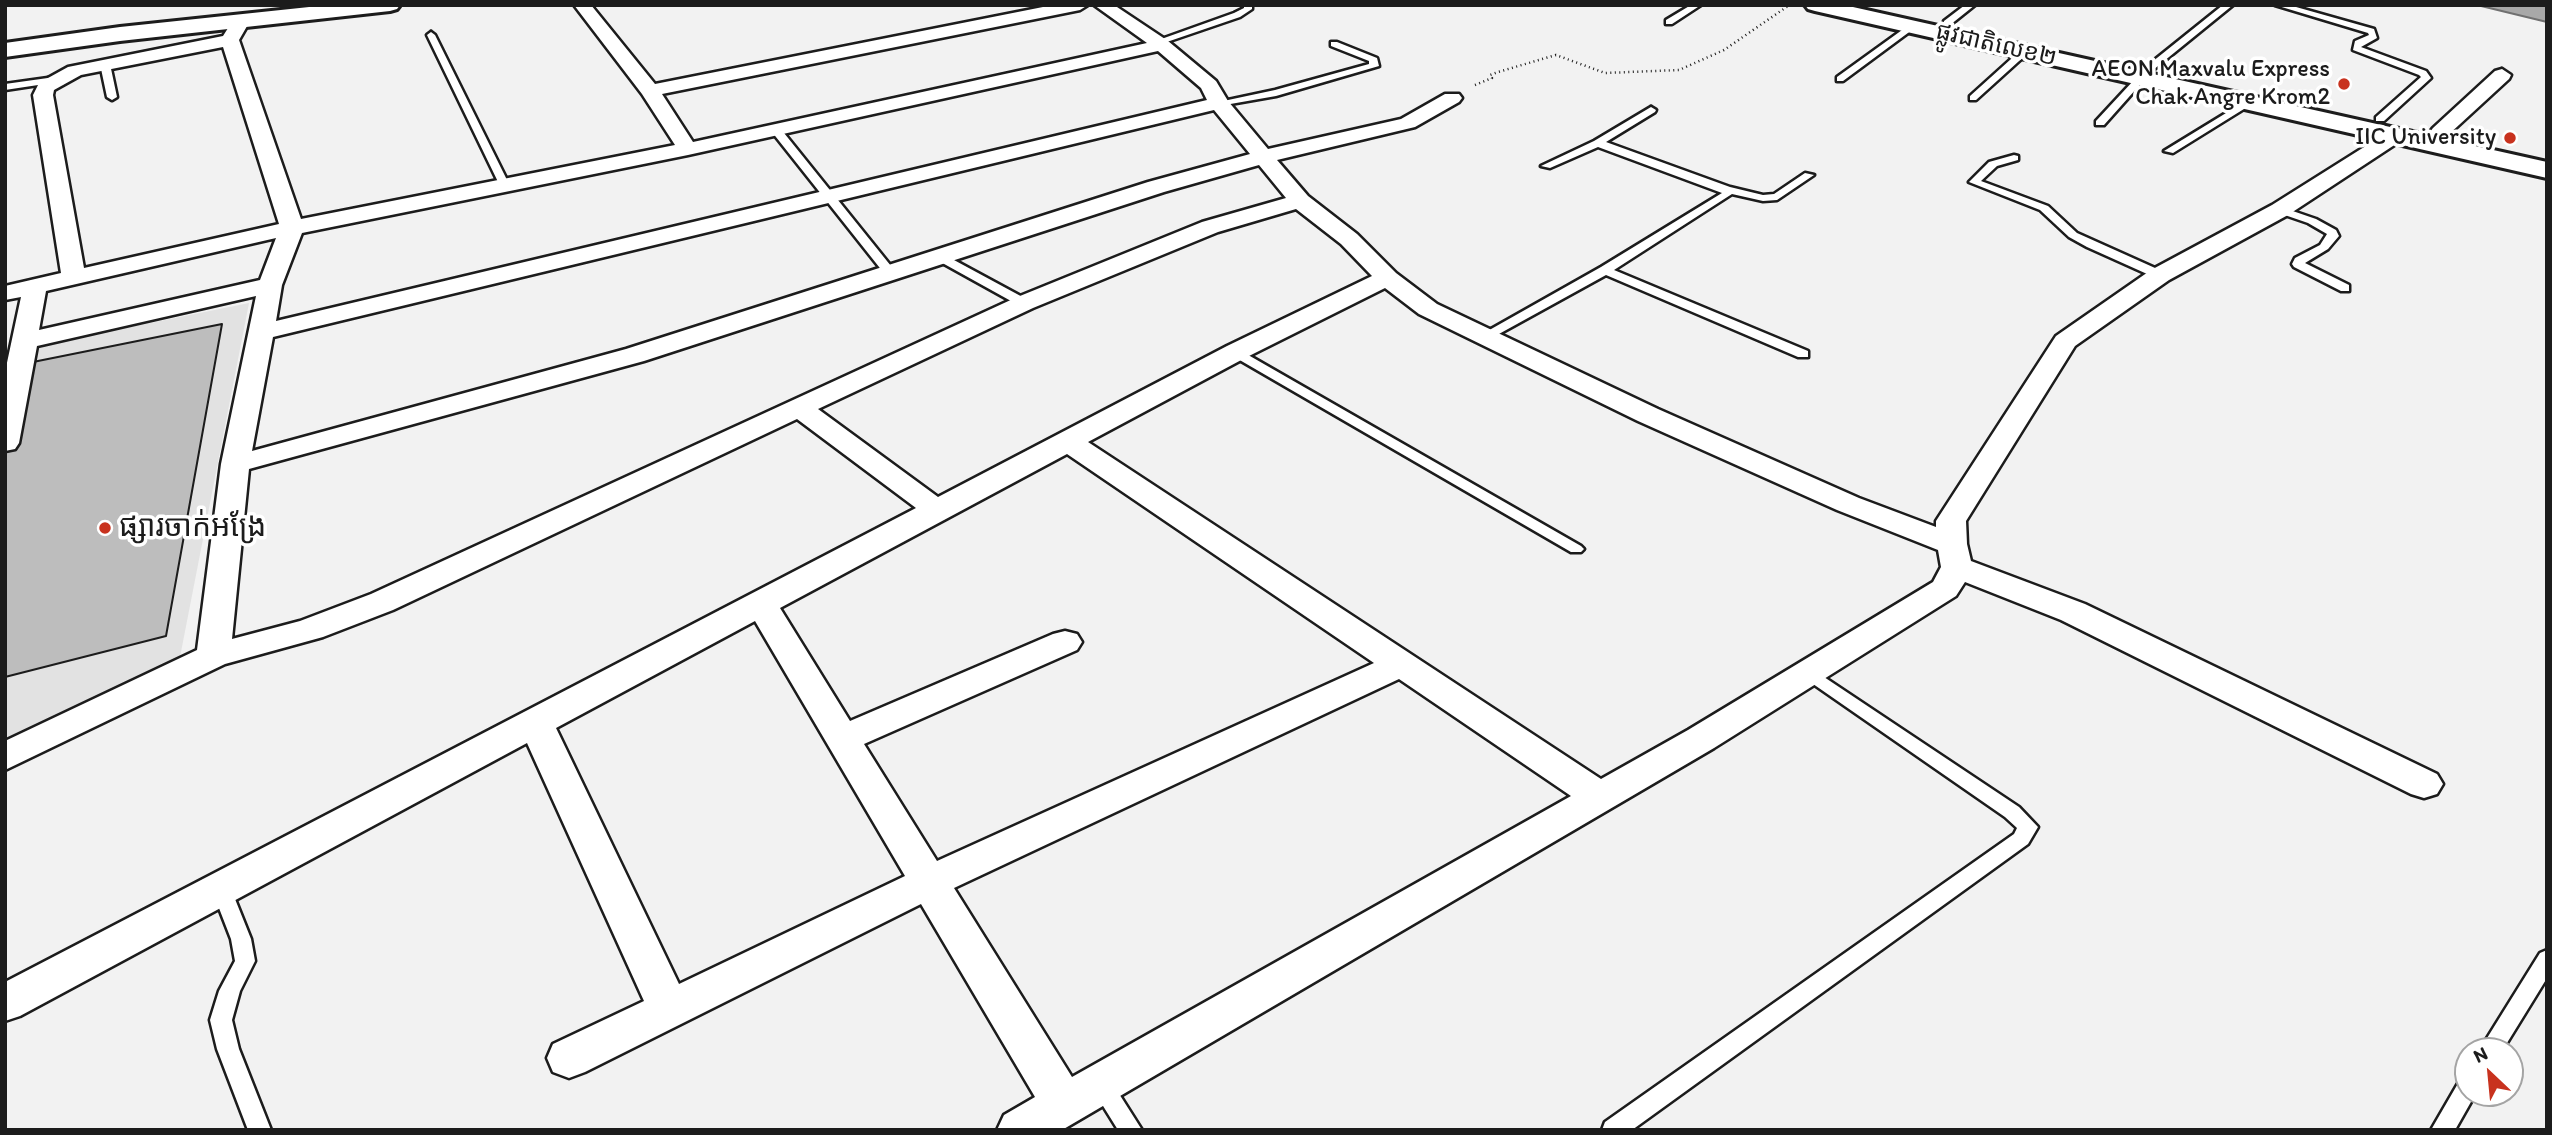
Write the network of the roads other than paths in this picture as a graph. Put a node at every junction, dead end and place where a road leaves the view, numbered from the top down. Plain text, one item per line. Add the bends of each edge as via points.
1 (390, 5) edge
2 (582, 5) edge
3 (1080, 5) edge
4 (1102, 5) edge
5 (1248, 5) edge
6 (1697, 5) edge
7 (1815, 5) edge
8 (1971, 5) edge
9 (2229, 5) edge
10 (2279, 5) edge
11 (352, 8) edge
12 (1861, 8) edge
13 (1669, 22) dead end
14 (1947, 23) junction
15 (1912, 27) junction
16 (235, 30) junction
17 (431, 35) dead end
18 (1160, 44) junction
19 (1334, 44) dead end
20 (5, 50) edge
21 (2024, 52) junction
22 (105, 64) junction
23 (2145, 73) junction
24 (2502, 75) dead end
25 (1840, 79) dead end
26 (55, 80) junction
27 (5, 87) edge
28 (650, 91) junction
29 (112, 97) dead end
30 (1452, 98) road end
31 (1973, 98) dead end
32 (2249, 102) junction
33 (1219, 103) junction
34 (1651, 110) dead end
35 (2100, 123) dead end
36 (2388, 128) junction
37 (776, 130) junction
38 (2440, 132) junction
39 (1598, 143) junction
40 (688, 149) junction
41 (2169, 151) dead end
42 (2547, 156) edge
43 (1262, 157) junction
44 (2014, 158) dead end
45 (1546, 166) dead end
46 (2547, 170) edge
47 (1809, 176) dead end
48 (505, 186) junction
49 (1727, 190) junction
50 (831, 197) junction
51 (1300, 201) junction
52 (2280, 210) junction
53 (292, 228) junction
54 (941, 257) junction
55 (1605, 270) junction
56 (891, 274) junction
57 (2160, 275) junction
58 (74, 277) junction
59 (1387, 278) junction
60 (270, 285) junction
61 (35, 286) junction
62 (2344, 288) dead end
63 (5, 293) edge
64 (1024, 303) junction
65 (261, 332) junction
66 (1483, 337) junction
67 (27, 340) junction
68 (1236, 352) junction
69 (1803, 354) dead end
70 (799, 408) junction
71 (1067, 441) junction
72 (5, 443) edge
73 (235, 464) junction
74 (936, 509) junction
75 (1576, 549) dead end
76 (1954, 556) junction
77 (761, 604) junction
78 (1065, 642) dead end
79 (213, 656) junction
80 (1402, 664) junction
81 (1809, 673) junction
82 (536, 723) junction
83 (842, 739) junction
84 (5, 757) edge
85 (2424, 784) dead end
86 (1600, 797) junction
87 (929, 882) junction
88 (222, 890) junction
89 (2547, 959) edge
90 (5, 1003) edge
91 (669, 1009) junction
92 (2499, 1037) edge
93 (569, 1058) dead end
94 (1100, 1083) junction
95 (1063, 1104) junction
96 (2456, 1107) edge
97 (260, 1130) edge
98 (1020, 1130) edge
99 (1131, 1130) edge
100 (1613, 1130) edge
101 (2442, 1130) edge

1 - 11 main road
2 - 28 street
3 - 28 street
4 - 18 street
5 - 18 lane via 1237,15
6 - 13 lane
7 - 12 main road, ផ្លូវជាតិលេខ២
8 - 14 lane
9 - 23 lane
10 - 36 lane via 2371,32 2374,36 2356,48 2423,73 2426,78
11 - 16 main road
12 - 14 main road, ផ្លូវជាតិលេខ២
12 - 15 main road, ផ្លូវជាតិលេខ២
14 - 23 main road, ផ្លូវជាតិលេខ២
15 - 21 main road, ផ្លូវជាតិលេខ២
15 - 25 lane
16 - 20 main road via 120,34
16 - 22 street
16 - 53 street
17 - 48 lane
18 - 33 street via 1209,85
18 - 37 street
19 - 33 lane via 1374,60 1374,66 1276,93
21 - 23 main road, ផ្លូវជាតិលេខ២
21 - 31 lane
22 - 26 street
22 - 29 lane
23 - 32 main road, ផ្លូវជាតិលេខ២
23 - 35 lane
23 - 36 main road, ផ្លូវជាតិលេខ២
24 - 38 street
26 - 27 lane
26 - 58 street via 43,95
28 - 40 street
30 - 43 street via 1408,123
32 - 36 main road, ផ្លូវជាតិលេខ២
32 - 41 lane
33 - 43 street
33 - 50 street
34 - 39 lane
36 - 38 main road, ផ្លូវជាតិលេខ២
36 - 46 main road, ផ្លូវជាតិលេខ២
36 - 52 street
37 - 40 street
37 - 50 lane
38 - 42 main road, ផ្លូវជាតិលេខ២
39 - 45 lane
39 - 49 lane
40 - 48 street
43 - 51 street
43 - 54 street
44 - 57 lane via 1993,164 1974,182 2044,208 2091,245
47 - 49 lane via 1777,197
48 - 53 street
49 - 55 lane
50 - 56 lane
50 - 65 street
51 - 59 street via 1349,239
51 - 64 street via 1210,227
52 - 57 street
52 - 62 lane via 2332,232 2323,247 2298,264
53 - 58 street
53 - 60 street
54 - 56 street
54 - 64 lane
55 - 66 lane
55 - 69 lane
56 - 73 street via 635,355
57 - 76 street via 2065,341 1951,521
58 - 61 street
59 - 66 street via 1428,309
59 - 68 street
60 - 65 street
60 - 67 street
61 - 63 street
61 - 67 street
64 - 70 street
65 - 73 street
66 - 76 street
67 - 72 street
68 - 71 street
68 - 75 lane
70 - 74 street
70 - 79 street via 382,602 311,629
71 - 74 street
71 - 80 street
73 - 79 street
74 - 77 street
76 - 81 street via 1945,589
76 - 85 street
77 - 82 street
77 - 83 street
78 - 83 street
79 - 84 street
80 - 86 street
80 - 87 street
81 - 86 street
81 - 100 lane via 2012,811 2028,827 2021,838
82 - 88 street
82 - 91 street
83 - 87 street
86 - 94 street
87 - 91 street
87 - 95 street
88 - 90 street
88 - 97 lane via 241,939 244,961 221,1020
89 - 92 lane
91 - 93 street
94 - 95 street
94 - 99 lane
95 - 98 street
96 - 101 lane

